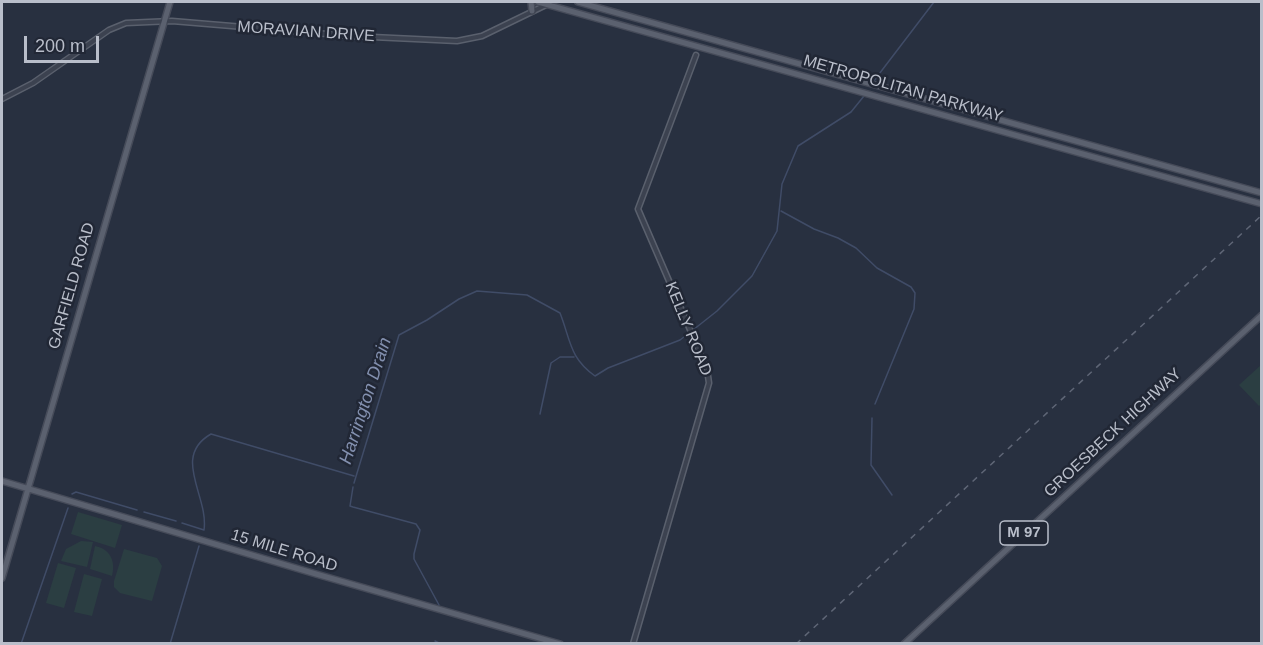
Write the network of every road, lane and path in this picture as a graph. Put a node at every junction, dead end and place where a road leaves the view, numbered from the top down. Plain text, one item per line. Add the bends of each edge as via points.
1 (170, 2) edge
2 (531, 2) edge
3 (538, 2) edge
4 (579, 2) edge
5 (549, 3) edge
6 (532, 11) junction
7 (622, 14) junction
8 (165, 21) junction
9 (615, 23) junction
10 (696, 55) dead end
11 (2, 99) edge
12 (953, 108) junction
13 (948, 116) junction
14 (1186, 173) junction
15 (1180, 181) junction
16 (1262, 193) edge
17 (1262, 204) edge
18 (1262, 315) edge
19 (2, 481) edge
20 (27, 489) junction
21 (2, 578) edge
22 (560, 644) edge
23 (633, 644) edge
24 (904, 644) edge

1 - 8 main road, GARFIELD ROAD
2 - 6 main road
3 - 5 main road, METROPOLITAN PARKWAY
4 - 7 main road, METROPOLITAN PARKWAY
5 - 6 street, MORAVIAN DRIVE
5 - 9 main road, METROPOLITAN PARKWAY
6 - 8 street, MORAVIAN DRIVE via 478,38 457,42
7 - 9 main road
7 - 12 main road, METROPOLITAN PARKWAY
8 - 11 street, MORAVIAN DRIVE via 130,22 114,28 33,83
8 - 20 main road, GARFIELD ROAD
9 - 13 main road, METROPOLITAN PARKWAY
10 - 23 street, KELLY ROAD via 638,209 707,369 708,390
12 - 13 main road
12 - 14 main road, METROPOLITAN PARKWAY
13 - 15 main road, METROPOLITAN PARKWAY
14 - 15 main road
14 - 16 main road, METROPOLITAN PARKWAY
15 - 17 main road, METROPOLITAN PARKWAY
18 - 24 main road, GROESBECK HIGHWAY / M 97
19 - 20 main road, 15 MILE ROAD
20 - 21 main road, GARFIELD ROAD
20 - 22 main road, 15 MILE ROAD

